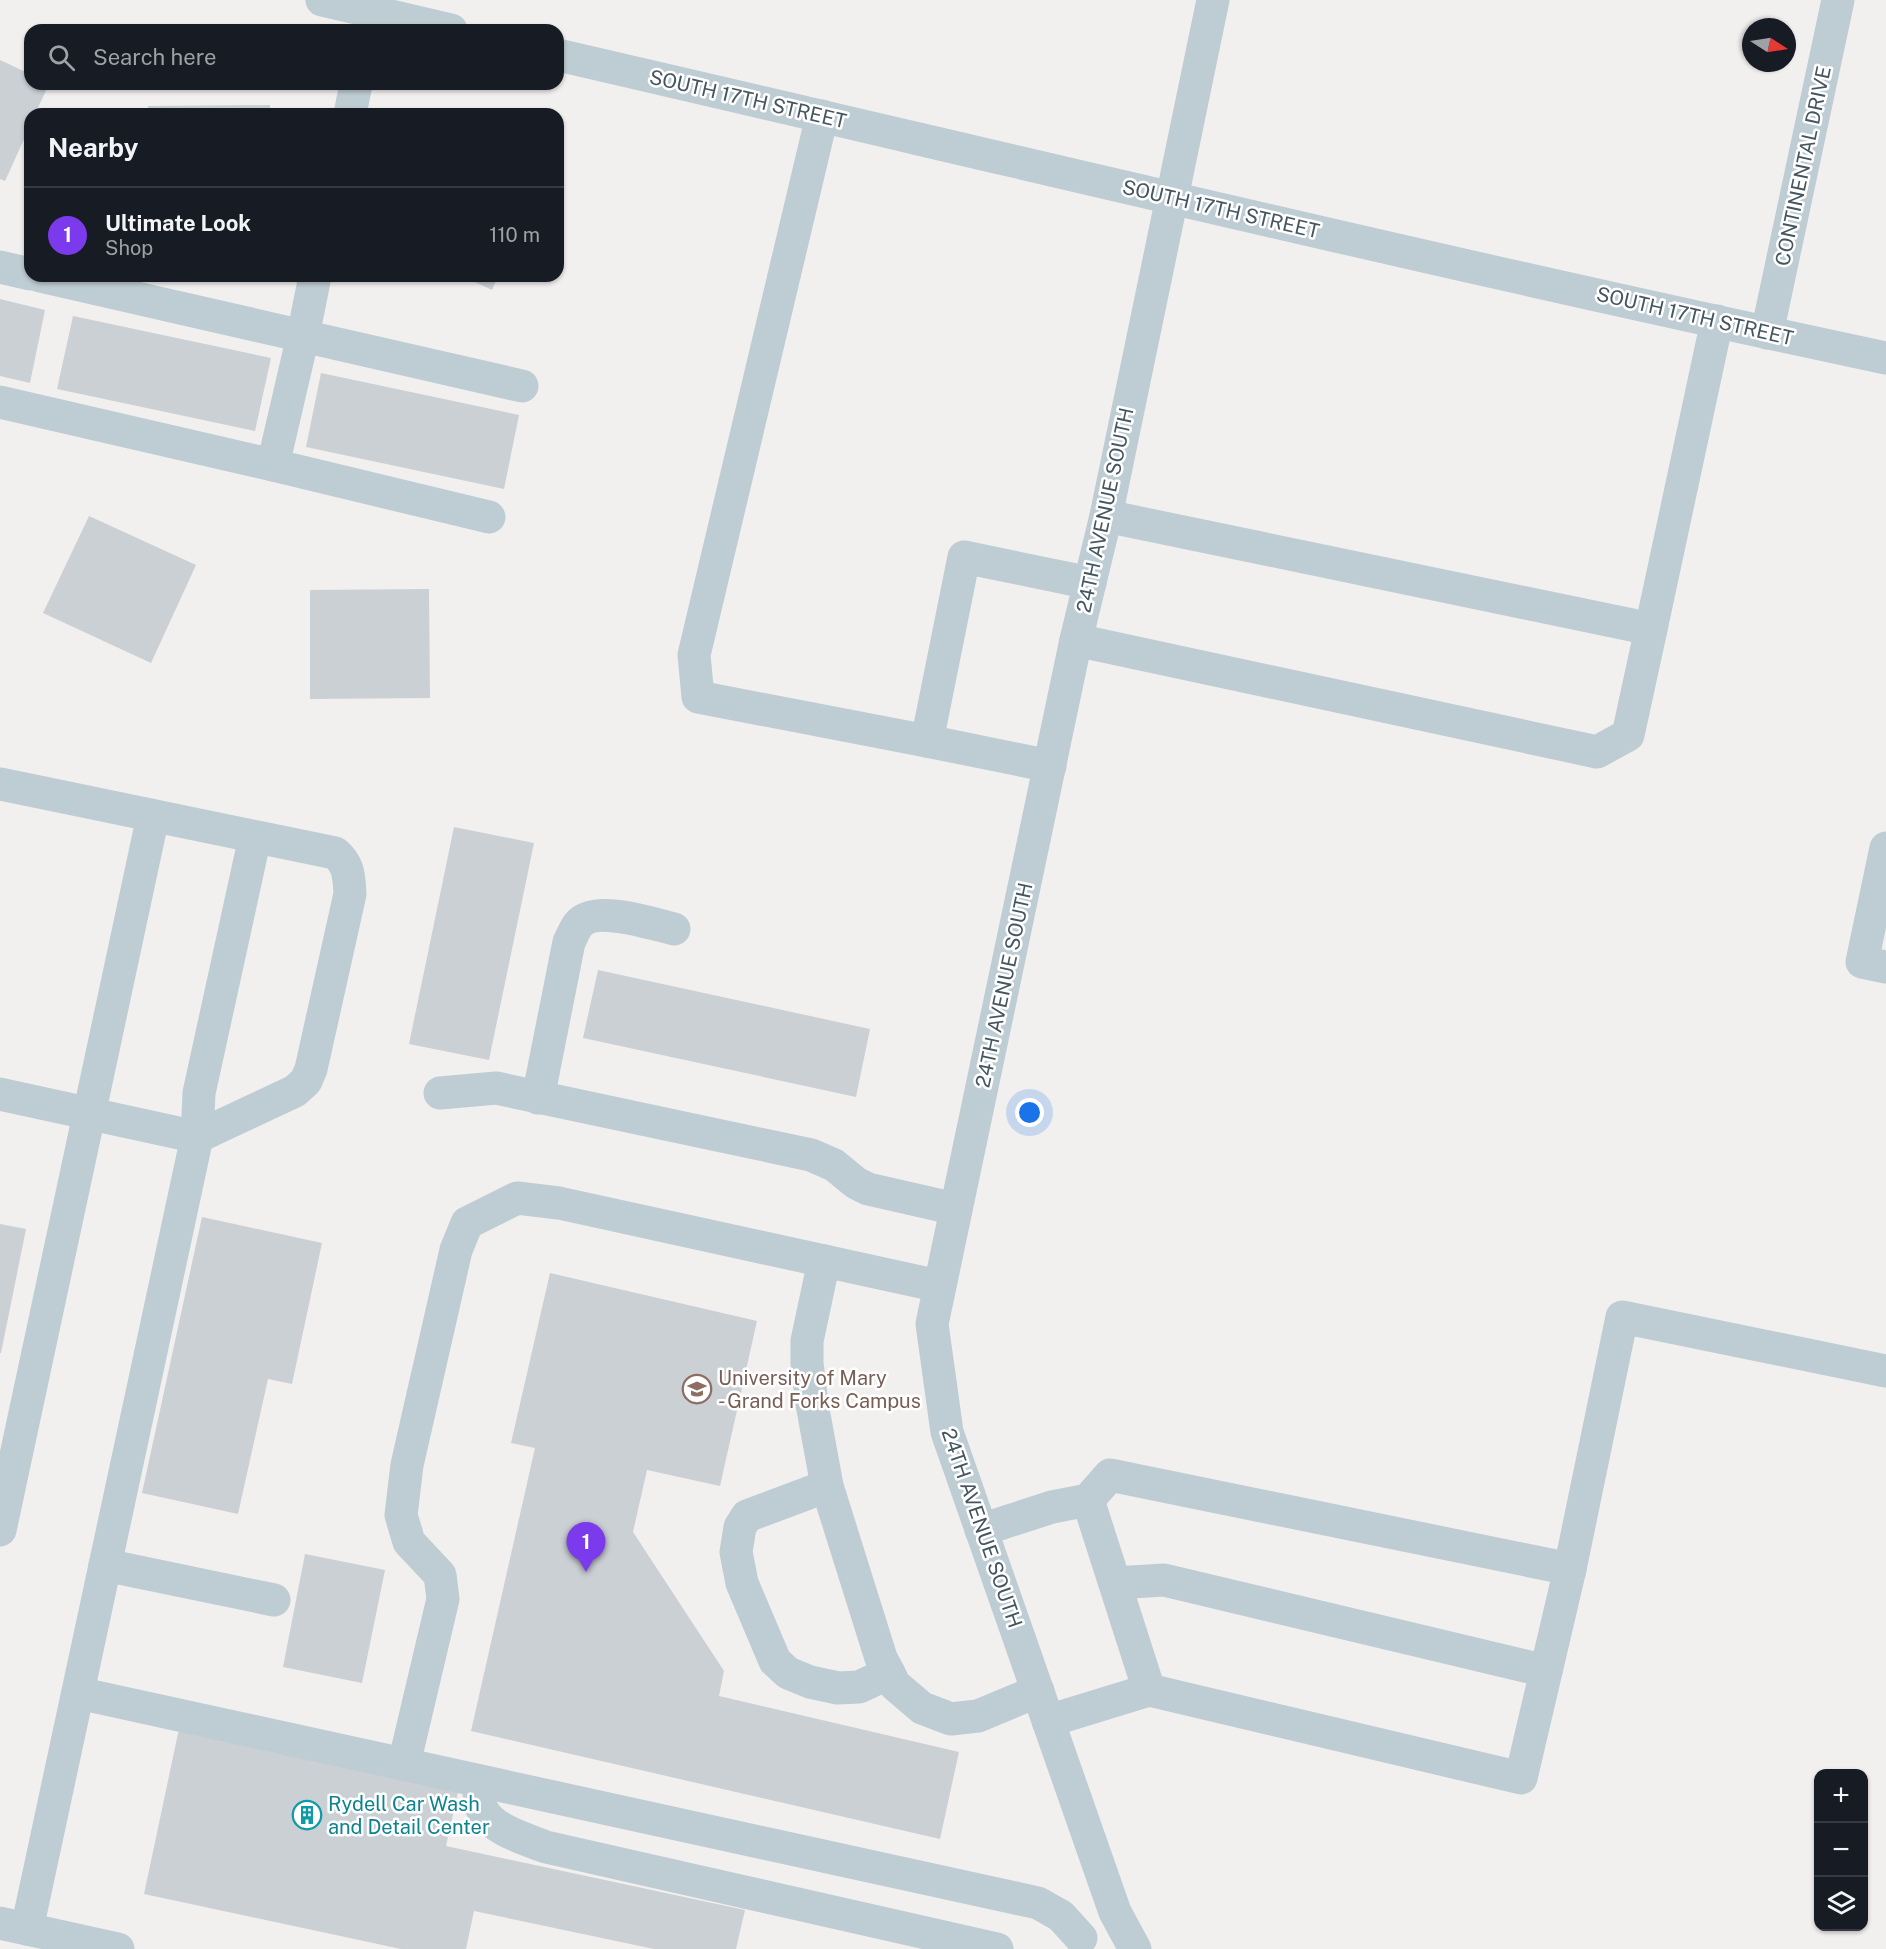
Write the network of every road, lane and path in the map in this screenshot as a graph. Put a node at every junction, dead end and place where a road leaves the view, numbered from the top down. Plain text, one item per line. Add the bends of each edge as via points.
1 (321, 0) edge
2 (1213, 0) edge
3 (1838, 0) edge
4 (395, 16) edge
5 (427, 24) edge
6 (564, 56) edge
7 (355, 90) edge
8 (351, 108) edge
9 (822, 116) junction
10 (1170, 197) junction
11 (0, 267) edge
12 (24, 273) edge
13 (66, 282) edge
14 (314, 282) edge
15 (1717, 321) junction
16 (1767, 333) junction
17 (303, 336) junction
18 (1886, 358) edge
19 (522, 386) dead end
20 (0, 402) edge
21 (273, 465) junction
22 (1106, 516) junction
23 (489, 517) dead end
24 (1090, 583) junction
25 (1651, 629) junction
26 (1076, 640) junction
27 (927, 741) junction
28 (1050, 766) junction
29 (0, 784) edge
30 (153, 816) junction
31 (255, 837) junction
32 (1886, 848) edge
33 (675, 929) dead end
34 (1874, 965) edge
35 (440, 1093) dead end
36 (0, 1094) edge
37 (538, 1098) junction
38 (90, 1113) junction
39 (196, 1137) junction
40 (956, 1209) junction
41 (824, 1261) junction
42 (939, 1286) junction
43 (1886, 1371) edge
44 (827, 1486) junction
45 (1088, 1500) junction
46 (0, 1530) edge
47 (981, 1530) junction
48 (105, 1564) junction
49 (1570, 1569) junction
50 (1115, 1583) junction
51 (274, 1600) dead end
52 (1546, 1671) junction
53 (888, 1672) junction
54 (1149, 1690) junction
55 (78, 1693) junction
56 (1043, 1706) junction
57 (404, 1764) junction
58 (479, 1781) junction
59 (1115, 1912) junction
60 (14, 1926) edge
61 (1077, 1943) edge
62 (118, 1949) edge
63 (997, 1949) edge
64 (1136, 1949) edge

1 - 4 street
2 - 10 street, 24TH AVENUE SOUTH
3 - 16 street, CONTINENTAL DRIVE
4 - 5 street
6 - 9 street, SOUTH 17TH STREET
7 - 8 street
9 - 10 street, SOUTH 17TH STREET
9 - 27 street via 694,655 698,696
10 - 15 street, SOUTH 17TH STREET
10 - 22 street, 24TH AVENUE SOUTH
11 - 12 street
13 - 17 street
14 - 17 street
15 - 16 street, SOUTH 17TH STREET
15 - 25 street
16 - 18 street, SOUTH 17TH STREET
17 - 19 street
17 - 21 street
20 - 21 street
21 - 23 street
22 - 24 street, 24TH AVENUE SOUTH
22 - 25 street
24 - 26 street, 24TH AVENUE SOUTH
24 - 27 street via 964,557
25 - 26 street via 1628,735 1597,752
26 - 28 street, 24TH AVENUE SOUTH
27 - 28 street
28 - 40 street, 24TH AVENUE SOUTH
29 - 30 street
30 - 31 street
30 - 38 street
31 - 39 street via 200,1094
31 - 39 street via 335,853 349,872 350,894 306,1081 295,1091
32 - 34 street
33 - 37 street via 609,915 579,923 569,942
35 - 37 street via 496,1088
36 - 38 street
37 - 40 street via 811,1155 834,1165 868,1189
38 - 39 street
38 - 46 street
39 - 48 street
40 - 42 street, 24TH AVENUE SOUTH
41 - 42 street
41 - 44 street via 807,1341 807,1363
41 - 57 street via 559,1203 517,1198 467,1223 456,1250 406,1475 401,1515 409,1542 440,1575 443,1599
42 - 47 street, 24TH AVENUE SOUTH via 932,1324 947,1432
43 - 49 street via 1622,1317
44 - 53 street
44 - 53 street via 747,1516 740,1527 736,1552 742,1583 775,1661 788,1672 838,1688 859,1687
45 - 47 street
45 - 49 street via 1110,1475
45 - 50 street
47 - 56 street, 24TH AVENUE SOUTH
48 - 51 street
48 - 55 street
49 - 52 street
50 - 52 street via 1164,1580
50 - 54 street
52 - 54 street via 1521,1778
53 - 56 street via 896,1685 922,1708 951,1719
54 - 56 street
55 - 57 street
55 - 60 street
56 - 59 street, 24TH AVENUE SOUTH
57 - 58 street
58 - 61 street via 1038,1903 1061,1916
58 - 63 street via 483,1810 504,1831 546,1847
59 - 61 street
59 - 64 street, 24TH AVENUE SOUTH
60 - 62 street

